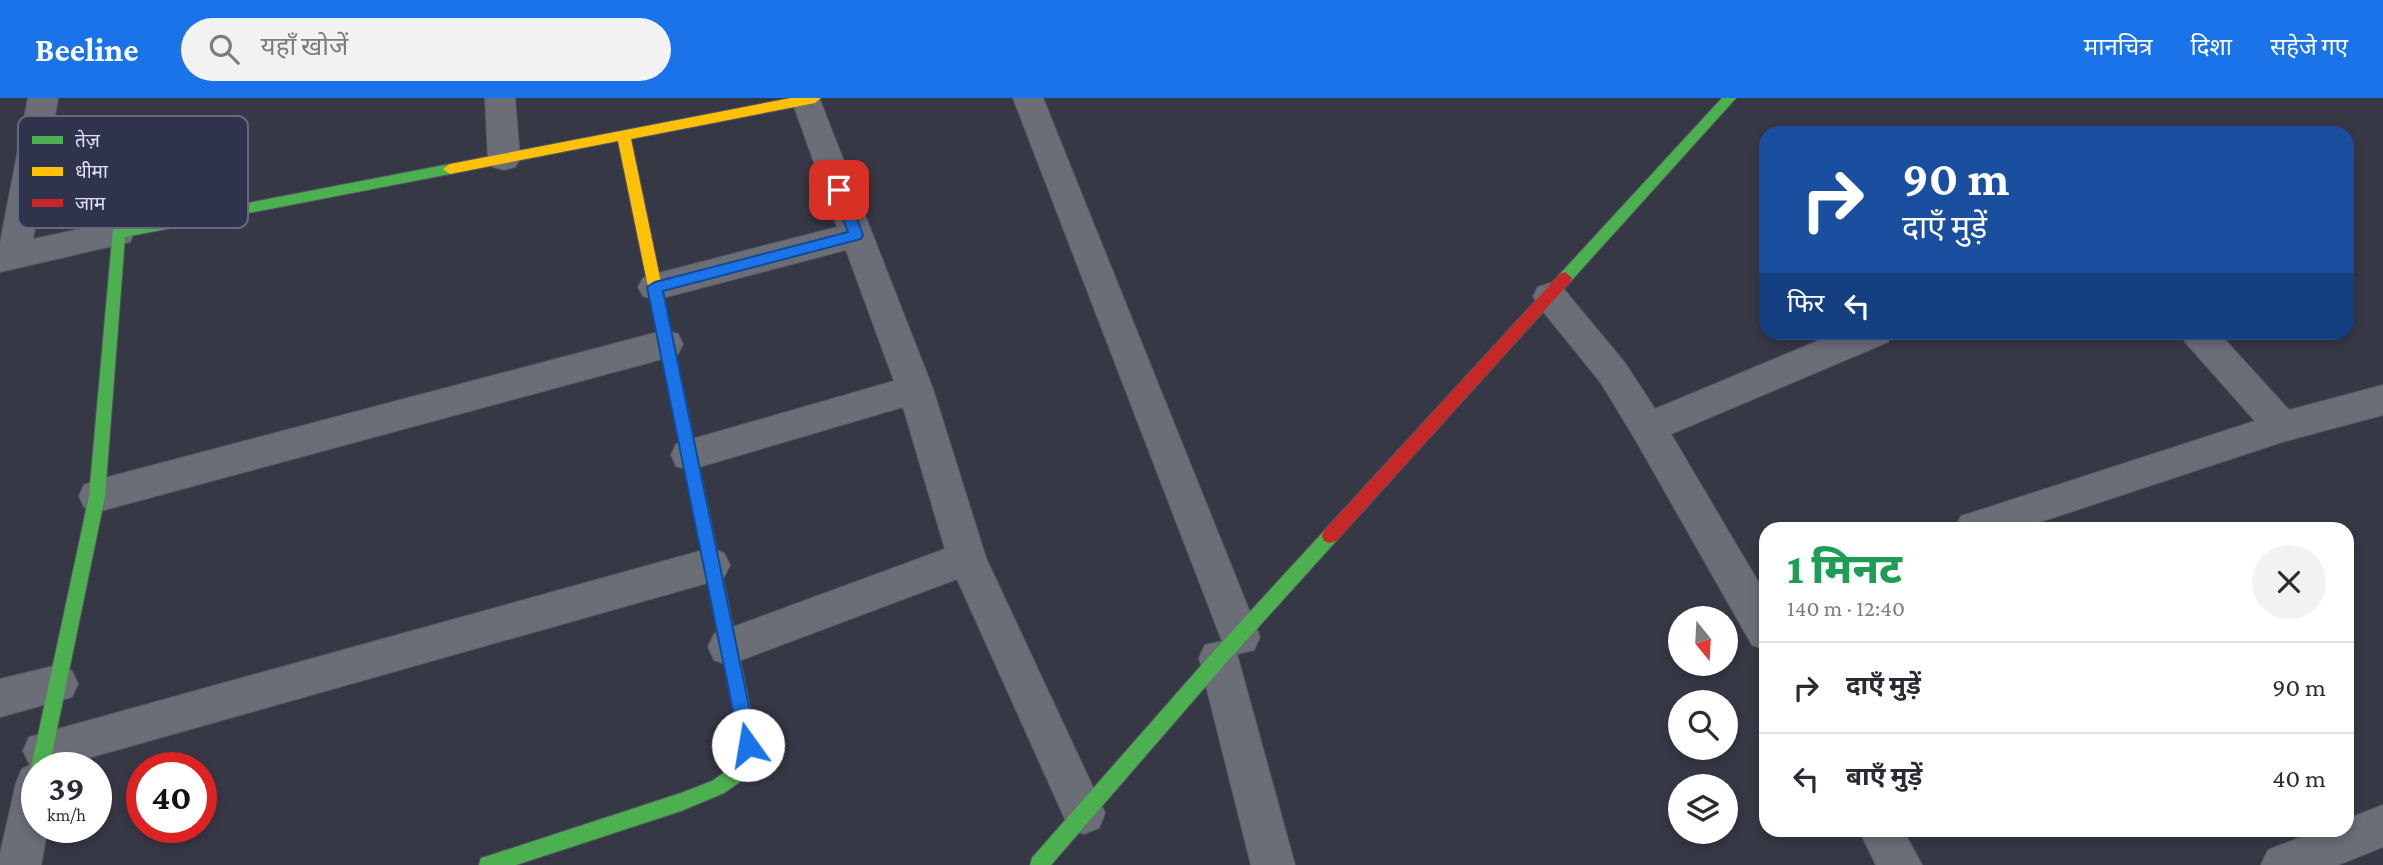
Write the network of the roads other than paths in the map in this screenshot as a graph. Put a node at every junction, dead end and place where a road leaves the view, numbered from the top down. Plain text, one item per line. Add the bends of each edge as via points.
1 (43, 98) edge
2 (499, 98) edge
3 (1028, 98) edge
4 (1730, 98) edge
5 (810, 99) edge
6 (39, 116) edge
7 (624, 137) junction
8 (504, 159) junction
9 (248, 208) edge
10 (18, 209) edge
11 (144, 228) edge
12 (118, 233) junction
13 (856, 235) junction
14 (7, 258) edge
15 (655, 287) junction
16 (1550, 296) junction
17 (1857, 340) edge
18 (2204, 340) edge
19 (666, 344) junction
20 (915, 388) junction
21 (2383, 400) edge
22 (2282, 427) junction
23 (1648, 428) junction
24 (688, 455) junction
25 (97, 496) junction
26 (1993, 522) edge
27 (967, 558) junction
28 (711, 565) junction
29 (1759, 620) edge
30 (728, 647) junction
31 (1230, 647) junction
32 (58, 684) junction
33 (0, 698) edge
34 (43, 752) edge
35 (90, 752) edge
36 (1084, 813) junction
37 (2383, 826) edge
38 (1884, 837) edge
39 (24, 843) edge
40 (19, 865) edge
41 (488, 865) edge
42 (1039, 865) edge
43 (1273, 865) edge
44 (1900, 865) edge
45 (2283, 865) edge

1 - 6 street
2 - 8 street
3 - 31 street
4 - 16 street
5 - 7 street
5 - 13 street
7 - 8 street
7 - 15 street
8 - 9 street
10 - 14 street
11 - 12 street
12 - 14 street
12 - 25 street
13 - 15 street
13 - 20 street
15 - 19 street
16 - 23 street via 1613,373
16 - 31 street
17 - 23 street
18 - 22 street
19 - 24 street
19 - 25 street
20 - 24 street
20 - 27 street
21 - 22 street
22 - 26 street
23 - 29 street
24 - 28 street
25 - 32 street
27 - 30 street
27 - 36 street
28 - 30 street
28 - 35 street
30 - 41 street via 748,745 744,769 718,787 681,802
31 - 36 street
31 - 43 street
32 - 33 street
32 - 34 street
36 - 42 street
37 - 45 street
38 - 44 street
39 - 40 street

